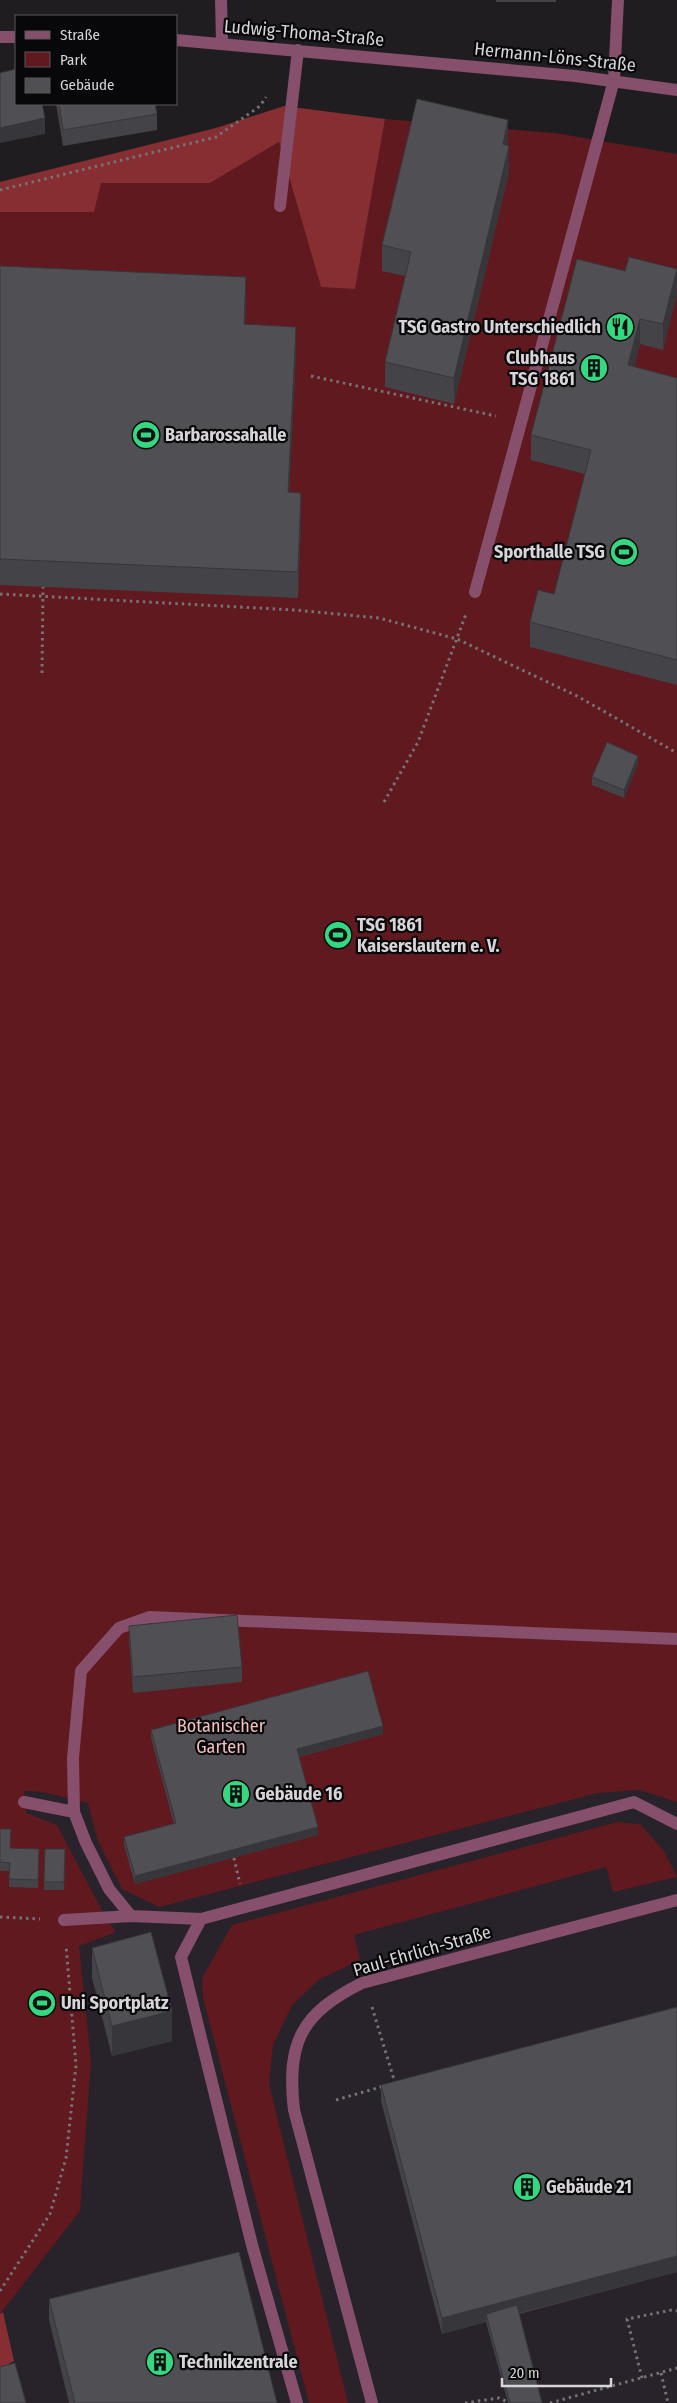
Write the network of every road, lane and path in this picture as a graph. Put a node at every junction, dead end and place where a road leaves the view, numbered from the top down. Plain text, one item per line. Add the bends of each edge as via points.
1 (221, 0) edge
2 (618, 0) edge
3 (0, 37) edge
4 (15, 37) edge
5 (178, 40) edge
6 (222, 43) junction
7 (298, 50) junction
8 (428, 61) joint
9 (614, 80) junction
10 (677, 90) edge
11 (270, 92) dead end
12 (0, 190) edge
13 (280, 206) dead end
14 (311, 376) dead end
15 (521, 422) junction
16 (43, 587) edge
17 (475, 592) joint
18 (0, 594) edge
19 (42, 596) junction
20 (457, 639) junction
21 (42, 673) dead end
22 (677, 753) edge
23 (384, 802) dead end
24 (677, 1639) edge
25 (24, 1802) dead end
26 (74, 1812) junction
27 (677, 1824) edge
28 (677, 1900) edge
29 (130, 1916) junction
30 (0, 1917) edge
31 (201, 1919) junction
32 (64, 1920) junction
33 (370, 2002) dead end
34 (336, 2100) dead end
35 (0, 2291) edge
36 (677, 2311) edge
37 (677, 2368) edge
38 (661, 2373) junction
39 (642, 2378) junction
40 (482, 2399) junction
41 (297, 2403) edge
42 (372, 2403) edge
43 (465, 2403) edge
44 (477, 2403) edge
45 (510, 2403) edge
46 (550, 2403) edge
47 (668, 2403) edge

1 - 6 street
2 - 9 street
3 - 4 street
5 - 6 street, Ludwig-Thoma-Straße
6 - 7 street, Ludwig-Thoma-Straße
7 - 8 street, Ludwig-Thoma-Straße
7 - 13 street
8 - 9 street, Hermann-Löns-Straße
9 - 10 street, Hermann-Löns-Straße
9 - 15 street
11 - 12 path via 260,106 216,137
14 - 15 path
15 - 17 street
16 - 19 path
17 - 20 path
18 - 19 path
19 - 20 path via 332,613 379,618
19 - 21 path
20 - 22 path via 577,696
20 - 23 path via 418,742
24 - 26 street via 150,1618 118,1628 81,1670 73,1758
25 - 26 street
26 - 29 street via 109,1889
27 - 31 street via 634,1802
28 - 42 street, Paul-Ehrlich-Straße via 362,1983 338,1995 314,2014 301,2034 292,2064 294,2110
29 - 31 street
29 - 32 street
30 - 32 path
31 - 41 street via 181,1957 252,2245
32 - 35 path via 76,2064 66,2158 50,2214
33 - 34 path via 395,2082
36 - 39 path via 627,2319
37 - 38 path
38 - 39 path
38 - 47 path
39 - 46 path
40 - 43 path
40 - 44 path
40 - 45 path via 499,2398

